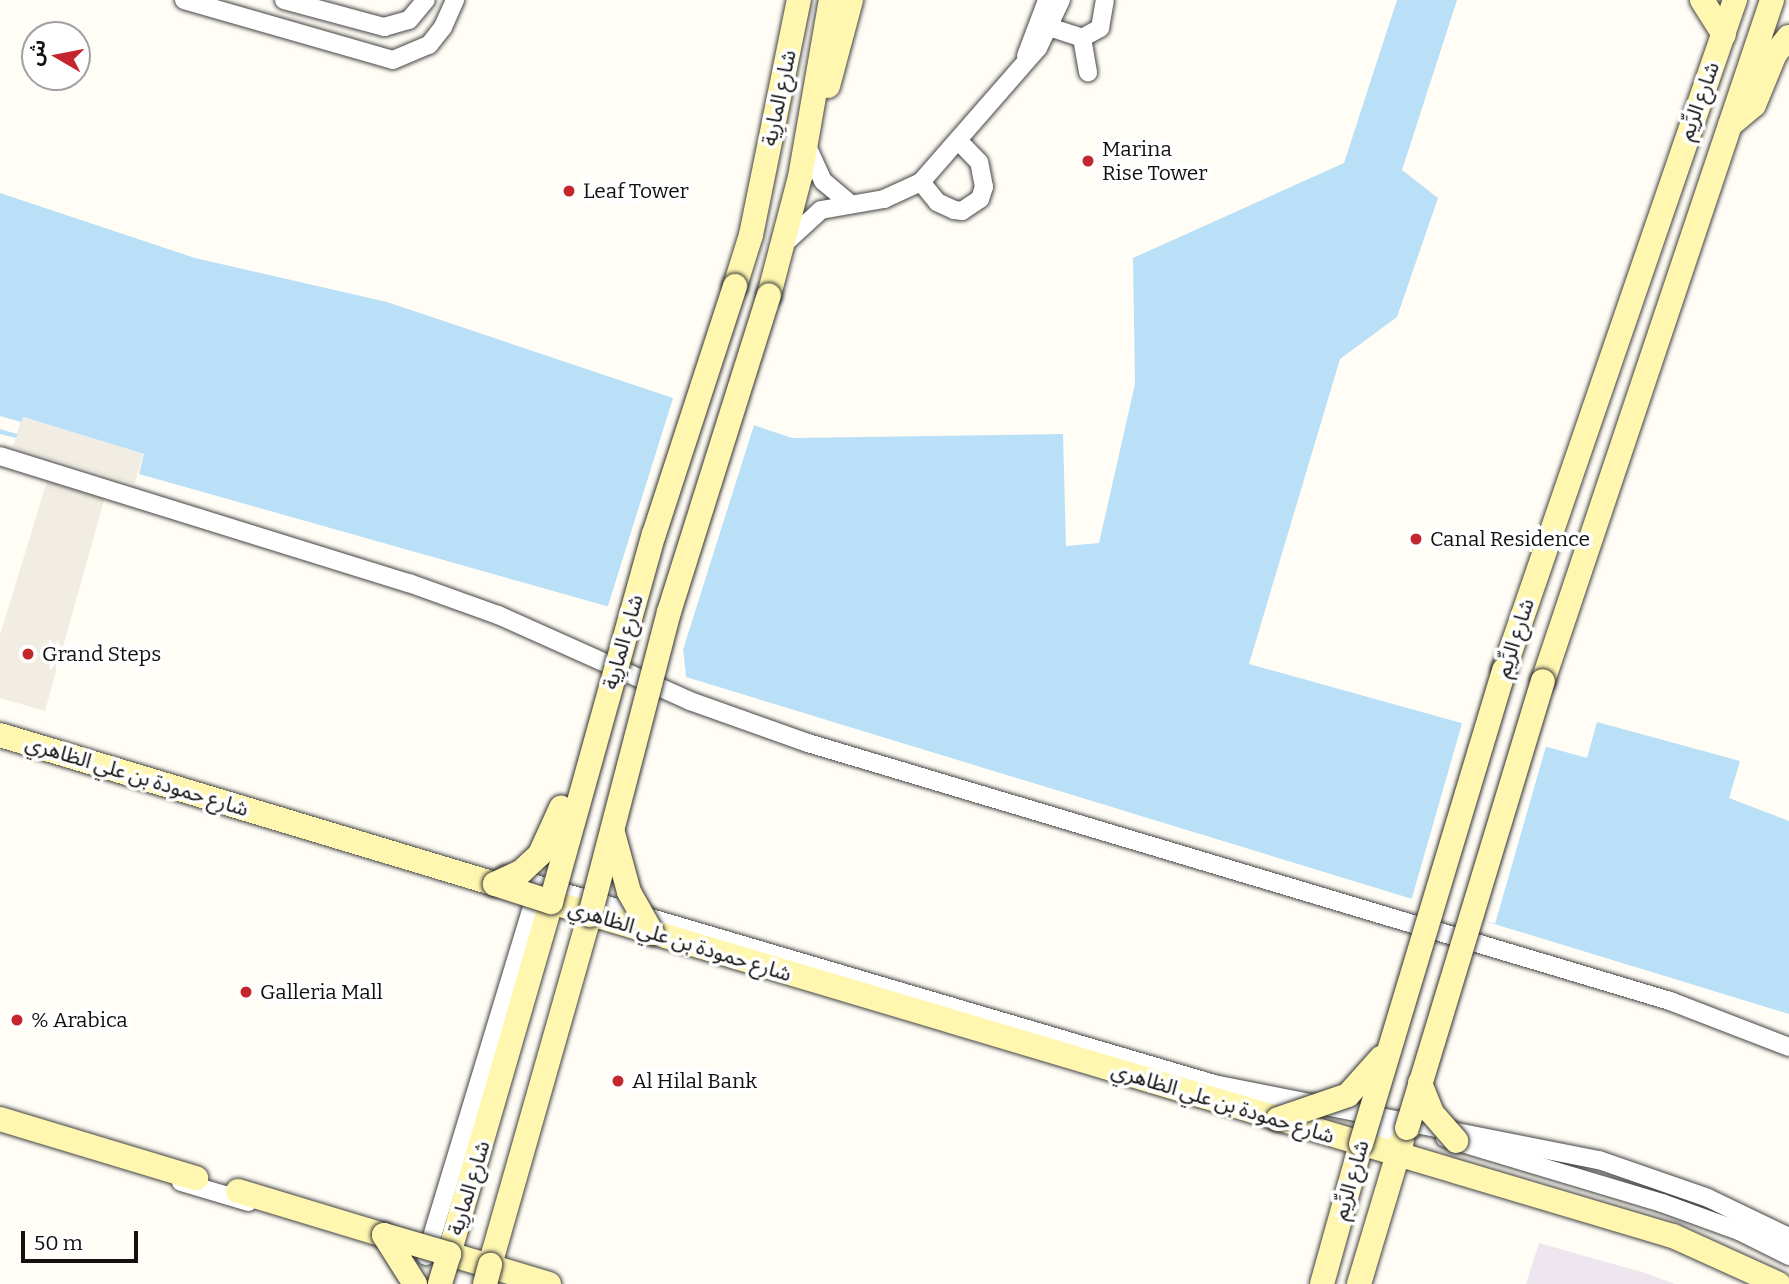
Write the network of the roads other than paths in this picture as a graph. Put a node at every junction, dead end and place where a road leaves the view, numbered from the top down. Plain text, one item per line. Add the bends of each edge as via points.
1 (184, 0) edge
2 (284, 0) edge
3 (426, 0) edge
4 (455, 0) edge
5 (799, 0) edge
6 (831, 0) edge
7 (851, 0) edge
8 (1047, 0) edge
9 (1053, 0) edge
10 (1061, 0) edge
11 (1105, 0) edge
12 (1702, 0) edge
13 (1735, 0) edge
14 (1772, 0) edge
15 (1052, 28) junction
16 (1724, 35) junction
17 (1789, 37) edge
18 (1082, 38) junction
19 (1025, 60) junction
20 (1088, 72) dead end
21 (812, 104) junction
22 (1729, 125) junction
23 (959, 141) junction
24 (806, 144) junction
25 (921, 182) junction
26 (849, 203) junction
27 (784, 244) junction
28 (0, 456) edge
29 (0, 723) edge
30 (0, 735) edge
31 (582, 785) junction
32 (612, 826) junction
33 (495, 884) junction
34 (545, 894) junction
35 (590, 915) junction
36 (652, 933) junction
37 (1394, 1040) junction
38 (1789, 1047) edge
39 (1420, 1083) junction
40 (0, 1119) edge
41 (1278, 1119) junction
42 (0, 1128) edge
43 (1406, 1128) junction
44 (1456, 1141) junction
45 (1361, 1144) junction
46 (1398, 1154) junction
47 (196, 1178) dead end
48 (237, 1191) dead end
49 (384, 1235) junction
50 (1789, 1237) edge
51 (438, 1255) junction
52 (1789, 1255) edge
53 (487, 1274) edge
54 (415, 1284) edge
55 (440, 1284) edge
56 (518, 1284) edge
57 (549, 1284) edge
58 (1322, 1284) edge
59 (1359, 1284) edge
60 (1779, 1284) edge

1 - 4 street via 393,60 429,45
2 - 3 street via 384,27 410,20
5 - 31 main road, شارع المارِية, bridge via 751,235 654,534
6 - 21 main road, شارع المارِية
7 - 21 main road via 829,82
8 - 19 street
9 - 15 street
10 - 15 street
11 - 18 street via 1100,28
12 - 16 main road
13 - 16 main road, شارع الرِّيم
14 - 22 main road, شارع الرِّيم
15 - 18 street
15 - 19 street
16 - 37 main road, شارع الرِّيم, bridge via 1504,670
17 - 22 main road via 1775,54 1754,105
18 - 20 street
19 - 23 street
21 - 24 main road, شارع المارِية
22 - 39 main road, شارع الرِّيم, bridge via 1543,681
23 - 25 street
23 - 25 street via 979,162 984,187 980,199 962,211 954,210 937,202
24 - 26 street via 823,181
24 - 27 main road, شارع المارِية
25 - 26 street via 884,199
26 - 27 street via 821,210
27 - 32 main road, شارع المارِية, bridge via 673,599
28 - 38 street via 409,583 498,615 690,701 808,743 1670,1001
29 - 34 street
30 - 33 main road, شارع حمودة بن علي الظاهري
31 - 33 main road, bridge via 562,806 540,854 521,872
31 - 34 main road, شارع المارِية, bridge
32 - 35 main road, شارع المارِية, bridge
32 - 36 main road, bridge via 625,881
33 - 34 main road, شارع حمودة بن علي الظاهري, bridge
34 - 35 main road, شارع حمودة بن علي الظاهري
34 - 50 street via 1214,1084 1562,1150 1660,1180 1744,1213
34 - 51 main road, شارع المارِية
35 - 36 main road, شارع حمودة بن علي الظاهري
35 - 53 main road, شارع المارِية
36 - 41 main road, شارع حمودة بن علي الظاهري
37 - 41 main road, bridge via 1348,1095
37 - 45 main road, شارع الرِّيم, bridge
39 - 43 main road, شارع الرِّيم, bridge
39 - 44 main road, bridge via 1432,1113
40 - 47 main road
41 - 45 main road, شارع حمودة بن علي الظاهري
42 - 51 street
43 - 44 street
43 - 45 street, شارع حمودة بن علي الظاهري via 1382,1132
43 - 46 main road, شارع الرِّيم
44 - 52 street via 1623,1190 1739,1231
45 - 46 main road, شارع حمودة بن علي الظاهري
45 - 58 main road, شارع الرِّيم
46 - 59 main road, شارع الرِّيم
46 - 60 main road, شارع حمودة بن علي الظاهري via 1673,1236
48 - 49 main road
49 - 51 main road, bridge
49 - 54 main road, bridge
51 - 53 main road
51 - 55 main road, شارع المارِية, bridge
51 - 56 street
53 - 57 main road

